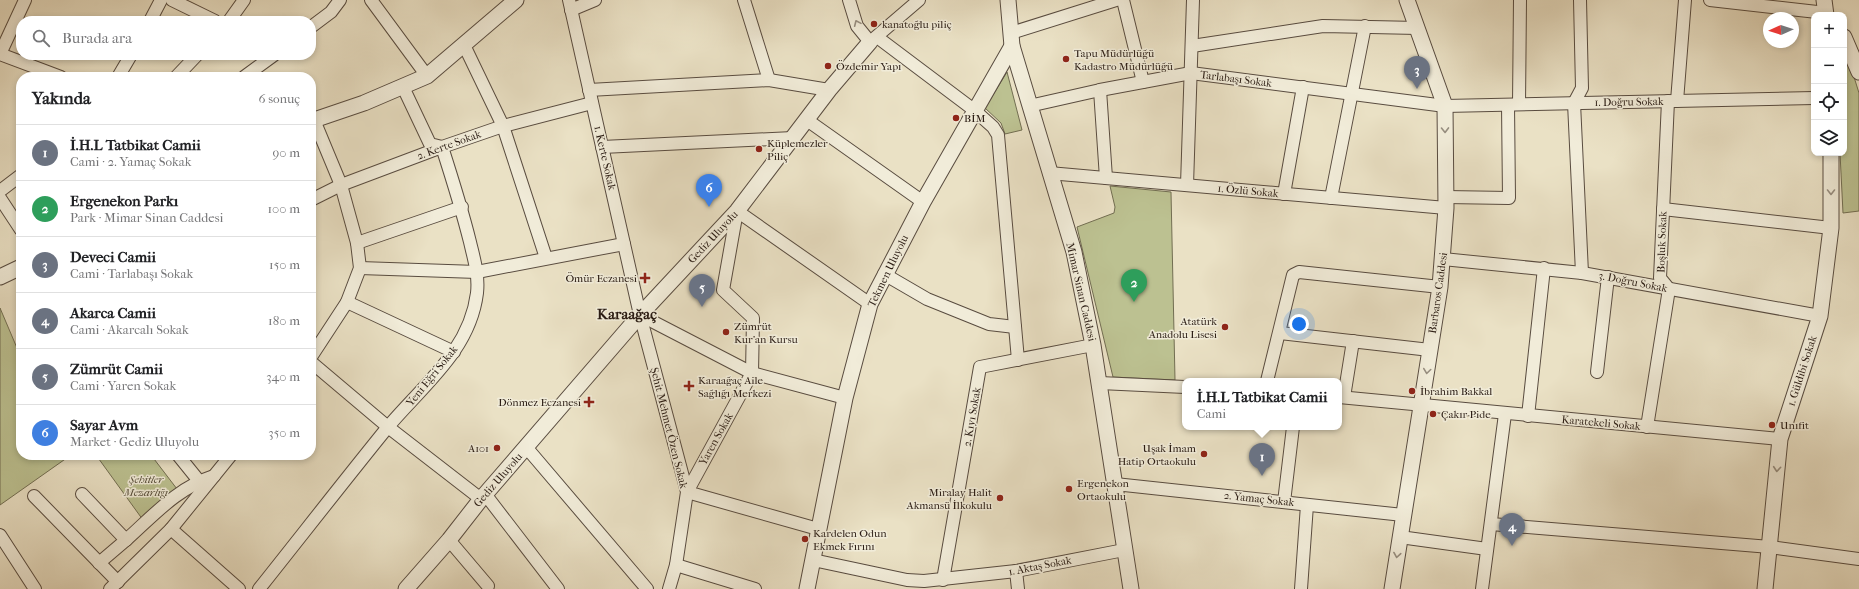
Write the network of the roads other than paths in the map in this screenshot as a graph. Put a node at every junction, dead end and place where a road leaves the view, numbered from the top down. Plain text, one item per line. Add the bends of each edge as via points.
1 (25, 0) edge
2 (161, 0) edge
3 (172, 0) edge
4 (244, 0) edge
5 (340, 0) edge
6 (371, 0) edge
7 (516, 0) edge
8 (595, 0) edge
9 (744, 0) edge
10 (849, 0) edge
11 (919, 0) edge
12 (1008, 0) edge
13 (1116, 0) edge
14 (1123, 0) edge
15 (1193, 0) edge
16 (1407, 0) edge
17 (1520, 0) edge
18 (1580, 0) edge
19 (1685, 0) edge
20 (1710, 0) edge
21 (570, 5) edge
22 (1826, 11) edge
23 (18, 16) edge
24 (153, 16) edge
25 (205, 16) edge
26 (233, 16) edge
27 (16, 19) edge
28 (316, 23) edge
29 (1366, 26) junction
30 (1418, 28) junction
31 (1011, 39) junction
32 (874, 40) junction
33 (1847, 44) edge
34 (464, 45) junction
35 (1192, 46) junction
36 (0, 54) edge
37 (127, 60) edge
38 (193, 60) edge
39 (267, 60) edge
40 (48, 72) edge
41 (121, 72) edge
42 (181, 72) edge
43 (251, 72) edge
44 (1859, 72) edge
45 (1191, 74) junction
46 (428, 76) junction
47 (769, 80) junction
48 (1143, 82) junction
49 (404, 87) junction
50 (1303, 87) junction
51 (589, 90) junction
52 (829, 90) junction
53 (1100, 90) junction
54 (1352, 94) junction
55 (1811, 98) edge
56 (1673, 101) junction
57 (592, 103) junction
58 (1574, 103) junction
59 (1513, 104) junction
60 (1029, 106) junction
61 (1445, 106) junction
62 (974, 110) junction
63 (316, 119) edge
64 (807, 120) junction
65 (503, 126) junction
66 (316, 129) edge
67 (793, 138) junction
68 (442, 147) junction
69 (602, 147) junction
70 (1831, 156) edge
71 (1049, 173) junction
72 (1106, 178) junction
73 (16, 179) edge
74 (341, 185) junction
75 (1188, 185) junction
76 (0, 191) edge
77 (1284, 194) junction
78 (0, 198) edge
79 (316, 198) edge
80 (1331, 198) junction
81 (922, 202) junction
82 (1446, 202) junction
83 (462, 207) junction
84 (1663, 209) junction
85 (737, 210) junction
86 (16, 222) edge
87 (1831, 228) junction
88 (356, 243) junction
89 (624, 244) junction
90 (546, 258) junction
91 (1443, 259) junction
92 (360, 268) junction
93 (1544, 268) junction
94 (16, 269) edge
95 (477, 272) junction
96 (1582, 273) junction
97 (884, 274) junction
98 (0, 277) edge
99 (1608, 277) junction
100 (1440, 287) junction
101 (1670, 289) junction
102 (347, 302) junction
103 (870, 304) junction
104 (640, 315) junction
105 (1820, 316) junction
106 (1015, 327) junction
107 (1280, 333) junction
108 (1353, 341) junction
109 (1093, 345) junction
110 (316, 349) edge
111 (1430, 350) junction
112 (454, 352) junction
113 (1018, 360) junction
114 (316, 366) edge
115 (1597, 372) dead end
116 (752, 373) junction
117 (1268, 378) edge
118 (1100, 383) junction
119 (1182, 387) edge
120 (1342, 397) edge
121 (845, 398) junction
122 (1422, 406) junction
123 (1505, 414) junction
124 (1528, 416) junction
125 (388, 427) junction
126 (1647, 427) junction
127 (1293, 430) edge
128 (1780, 439) junction
129 (526, 447) junction
130 (182, 460) edge
131 (227, 460) edge
132 (214, 476) junction
133 (200, 481) junction
134 (1114, 484) junction
135 (686, 492) junction
136 (82, 494) dead end
137 (34, 496) dead end
138 (483, 496) junction
139 (1284, 502) junction
140 (1307, 504) junction
141 (1403, 515) junction
142 (1491, 524) junction
143 (171, 529) junction
144 (818, 529) junction
145 (0, 535) edge
146 (1400, 537) junction
147 (126, 540) junction
148 (448, 540) junction
149 (1770, 547) junction
150 (1487, 549) junction
151 (1124, 550) junction
152 (1859, 559) edge
153 (813, 560) junction
154 (99, 563) junction
155 (676, 565) junction
156 (1016, 571) junction
157 (943, 580) junction
158 (924, 585) edge
159 (488, 586) dead end
160 (112, 587) edge
161 (35, 589) edge
162 (239, 589) edge
163 (259, 589) edge
164 (406, 589) edge
165 (558, 589) edge
166 (647, 589) edge
167 (669, 589) edge
168 (756, 589) edge
169 (807, 589) edge
170 (1018, 589) edge
171 (1130, 589) edge
172 (1301, 589) edge
173 (1392, 589) edge
174 (1482, 589) edge
175 (1765, 589) edge

1 - 23 street
2 - 24 street
3 - 25 street
4 - 26 street
5 - 28 street via 331,12
6 - 46 street
7 - 34 street
8 - 21 street
9 - 47 street
32 -> 10 street via 857,26
11 - 32 street
12 - 31 street, Mimar Sinan Caddesi
13 - 31 street
14 - 48 street
15 - 35 street
16 - 30 street, Barbaros Caddesi
17 - 59 street
18 - 58 street via 1582,88
19 - 56 street, Boşluk Sokak
20 - 22 street
21 - 51 street, 1. Kerte Sokak
27 - 36 street
29 - 30 street
29 - 35 street via 1323,26
29 - 54 street
30 - 61 street, Barbaros Caddesi
31 - 60 street, Mimar Sinan Caddesi
31 - 62 street, Tekmen Uluyolu
32 - 52 street, Gediz Uluyolu
32 - 62 street
33 - 44 street
34 - 46 street
34 - 65 street
35 - 45 street
36 - 40 street
37 - 41 street
38 - 42 street
39 - 43 street
45 - 48 street, Tarlabaşı Sokak
45 - 50 street, Tarlabaşı Sokak
45 - 75 street
46 - 49 street
47 - 51 street
47 - 52 street
48 - 53 street, Tarlabaşı Sokak
49 - 63 street
49 - 68 street via 430,144
50 - 54 street, Tarlabaşı Sokak
50 - 77 street
51 - 57 street, 1. Kerte Sokak
52 - 64 street, Gediz Uluyolu
53 - 60 street, Tarlabaşı Sokak
53 - 72 street
54 - 61 street, Tarlabaşı Sokak
54 - 80 street
55 - 56 street, 1. Doğru Sokak
56 - 58 street, 1. Doğru Sokak
56 - 84 street, Boşluk Sokak
57 - 65 street, 2. Kerte Sokak
57 - 69 street, 1. Kerte Sokak
58 - 59 street, 1. Doğru Sokak
58 - 96 street
59 - 61 street, 1. Doğru Sokak
59 - 82 street, 1. Özlü Sokak via 1509,198
60 - 71 street, Mimar Sinan Caddesi
61 -> 82 street, Barbaros Caddesi
62 - 81 street, Tekmen Uluyolu
62 - 106 street via 998,135
64 - 67 street, Gediz Uluyolu
64 - 81 street
65 - 68 street, 2. Kerte Sokak
65 - 90 street
66 - 74 street
67 - 69 street
67 - 85 street, Gediz Uluyolu
68 - 74 street, 2. Kerte Sokak
68 - 83 street, Yeni Eğri Sokak
69 - 89 street, 1. Kerte Sokak
70 -> 87 street, 1. Güldibi Sokak
71 - 72 street, 1. Özlü Sokak
71 - 109 street, Mimar Sinan Caddesi via 1074,252
72 - 75 street, 1. Özlü Sokak
73 - 76 street
74 - 79 street, 2. Kerte Sokak
74 - 88 street
75 - 77 street, 1. Özlü Sokak
77 - 80 street, 1. Özlü Sokak
78 - 86 street
80 - 82 street, 1. Özlü Sokak
81 - 97 street, Tekmen Uluyolu
82 - 91 street, Barbaros Caddesi
83 - 88 street
83 - 95 street, Yeni Eğri Sokak
84 - 87 street
84 - 101 street, Boşluk Sokak via 1660,278
85 - 103 street
85 - 104 street, Gediz Uluyolu
85 - 116 street, Yaren Sokak via 723,290 753,318
87 - 105 street, 1. Güldibi Sokak
88 - 92 street
89 - 90 street
89 - 104 street, 1. Kerte Sokak
90 - 95 street
91 - 93 street, 3. Doğru Sokak
91 - 100 street, Barbaros Caddesi
92 - 95 street
92 - 102 street
93 - 96 street, 3. Doğru Sokak
93 - 124 street
94 - 98 street
95 - 112 street, Yeni Eğri Sokak via 474,312
96 - 99 street, 3. Doğru Sokak
97 - 103 street, Tekmen Uluyolu
97 - 106 street via 927,299 989,324
99 - 101 street, 3. Doğru Sokak
99 - 115 street
100 - 107 street via 1299,272 1293,275
100 - 111 street, Barbaros Caddesi
101 - 105 street, 3. Doğru Sokak
101 - 126 street, Boşluk Sokak
102 - 110 street
102 - 112 street
103 - 121 street, Tekmen Uluyolu
104 - 116 street
104 - 129 street, Gediz Uluyolu
104 - 135 street, Şehit Mehmet Özen Sokak
105 - 128 street, 1. Güldibi Sokak
106 - 113 street
107 - 108 street
107 - 117 street
108 - 111 street
108 - 120 street
109 - 113 street, 2. Kıyı Sokak
109 - 118 street, Mimar Sinan Caddesi
111 -> 122 street, Barbaros Caddesi
112 - 125 street, Yeni Eğri Sokak
113 - 157 street, 2. Kıyı Sokak via 980,367
114 - 125 street
116 - 121 street
116 - 135 street, Yaren Sokak
118 - 119 street
118 - 134 street, Mimar Sinan Caddesi
120 - 122 street, Karatekeli Sokak
121 - 144 street, Tekmen Uluyolu
122 - 123 street, Karatekeli Sokak
122 - 141 street, Barbaros Caddesi
123 - 124 street, Karatekeli Sokak
123 - 142 street
124 - 126 street, Karatekeli Sokak
125 - 138 street
125 - 163 street, Yeni Eğri Sokak
126 - 128 street, Karatekeli Sokak
127 - 139 street
128 -> 149 street, 1. Güldibi Sokak
129 - 138 street, Gediz Uluyolu
129 - 166 street
130 - 133 street
131 - 132 street
132 - 133 street
132 - 143 street
133 - 147 street via 175,495
134 - 139 street, 2. Yamaç Sokak
134 - 151 street, Mimar Sinan Caddesi
135 - 144 street
135 - 155 street, Şehit Mehmet Özen Sokak
136 - 147 street
137 - 154 street
138 - 148 street, Gediz Uluyolu
138 - 165 street
139 - 140 street, 2. Yamaç Sokak
140 - 141 street, 2. Yamaç Sokak
140 - 172 street
141 - 146 street, Barbaros Caddesi
142 - 149 street
142 - 150 street
143 - 160 street
143 - 162 street
144 - 153 street, Tekmen Uluyolu
145 - 161 street
146 - 150 street
146 -> 173 street, Barbaros Caddesi
147 - 154 street
148 - 159 street
148 - 164 street, Gediz Uluyolu
149 - 152 street
149 - 175 street, 1. Güldibi Sokak
150 - 174 street
151 - 156 street, 1. Aktaş Sokak
151 - 171 street, Mimar Sinan Caddesi
153 - 158 street, 1. Aktaş Sokak
153 - 169 street, Tekmen Uluyolu
154 - 160 street
155 - 167 street, Şehit Mehmet Özen Sokak
155 - 168 street
156 - 157 street, 1. Aktaş Sokak
156 - 170 street
157 - 158 street, 1. Aktaş Sokak

